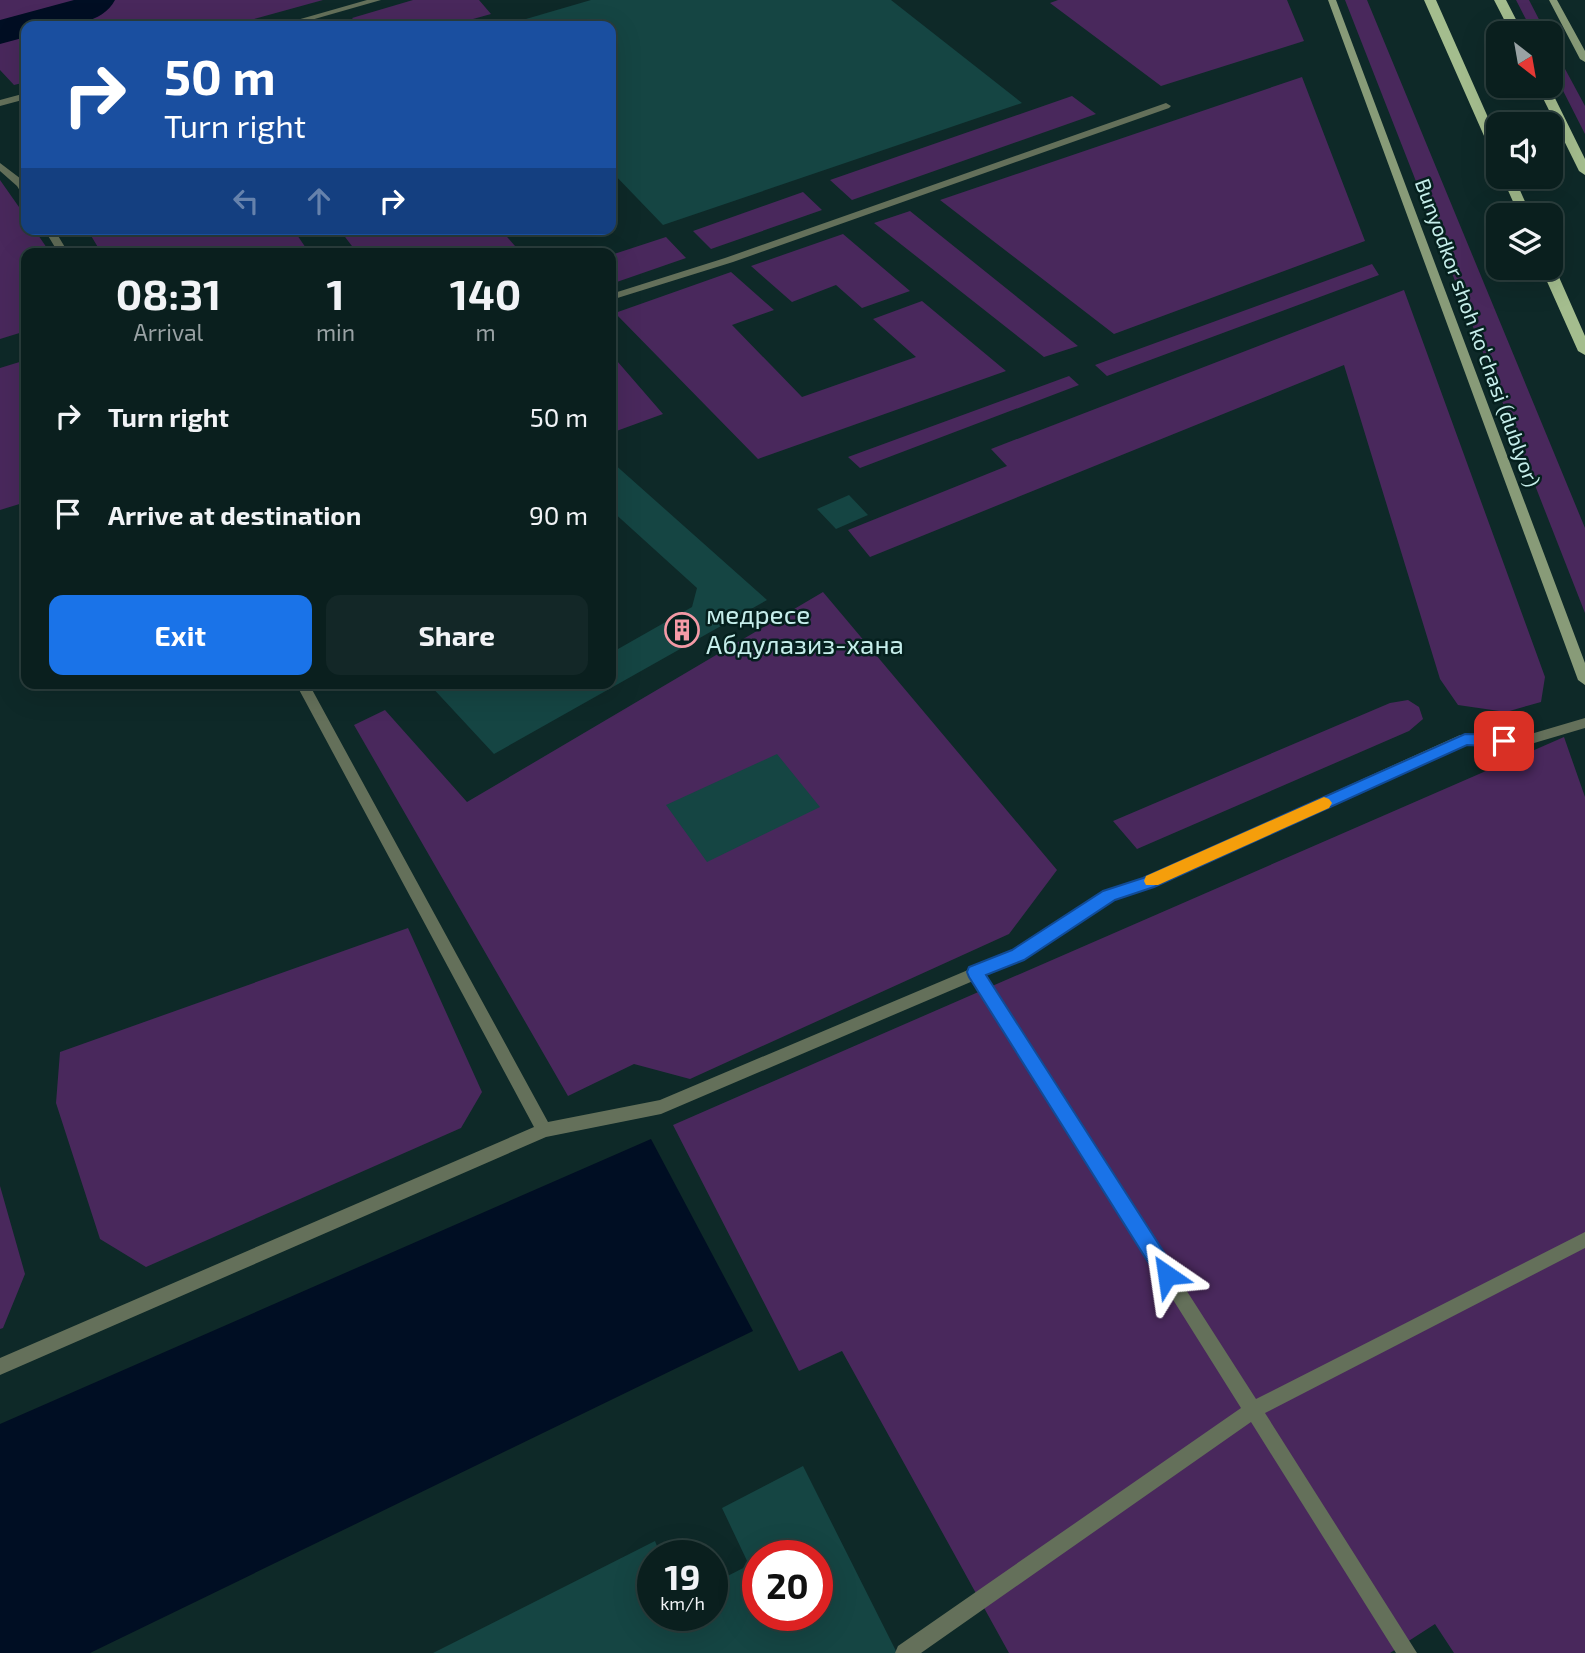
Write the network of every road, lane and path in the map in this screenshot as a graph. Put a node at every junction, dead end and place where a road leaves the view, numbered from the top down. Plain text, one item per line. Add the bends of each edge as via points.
1 (377, 0) edge
2 (1332, 0) edge
3 (1430, 0) edge
4 (1500, 0) edge
5 (1553, 0) edge
6 (299, 21) edge
7 (1511, 21) edge
8 (1585, 59) edge
9 (21, 97) edge
10 (1549, 98) edge
11 (0, 103) edge
12 (1166, 106) dead end
13 (1486, 127) edge
14 (0, 166) edge
15 (1585, 171) edge
16 (21, 184) edge
17 (1553, 280) edge
18 (616, 296) edge
19 (1585, 351) edge
20 (1585, 680) edge
21 (305, 689) edge
22 (1585, 723) edge
23 (975, 972) junction
24 (544, 1130) junction
25 (1585, 1240) edge
26 (0, 1367) edge
27 (1253, 1410) junction
28 (905, 1653) edge
29 (1407, 1653) edge

1 - 6 street
2 - 20 street, Bunyodkor shoh koʻchasi (dublyor)
3 - 13 main road
4 - 7 main road
5 - 8 street
9 - 11 street
10 - 15 main road
12 - 18 street
14 - 16 street
17 - 19 main road
21 - 24 street
22 - 23 street via 1524,741 1465,740 1109,896 1018,955
23 - 24 street via 661,1107
23 - 27 street
24 - 26 street
25 - 27 street
27 - 28 street
27 - 29 street

